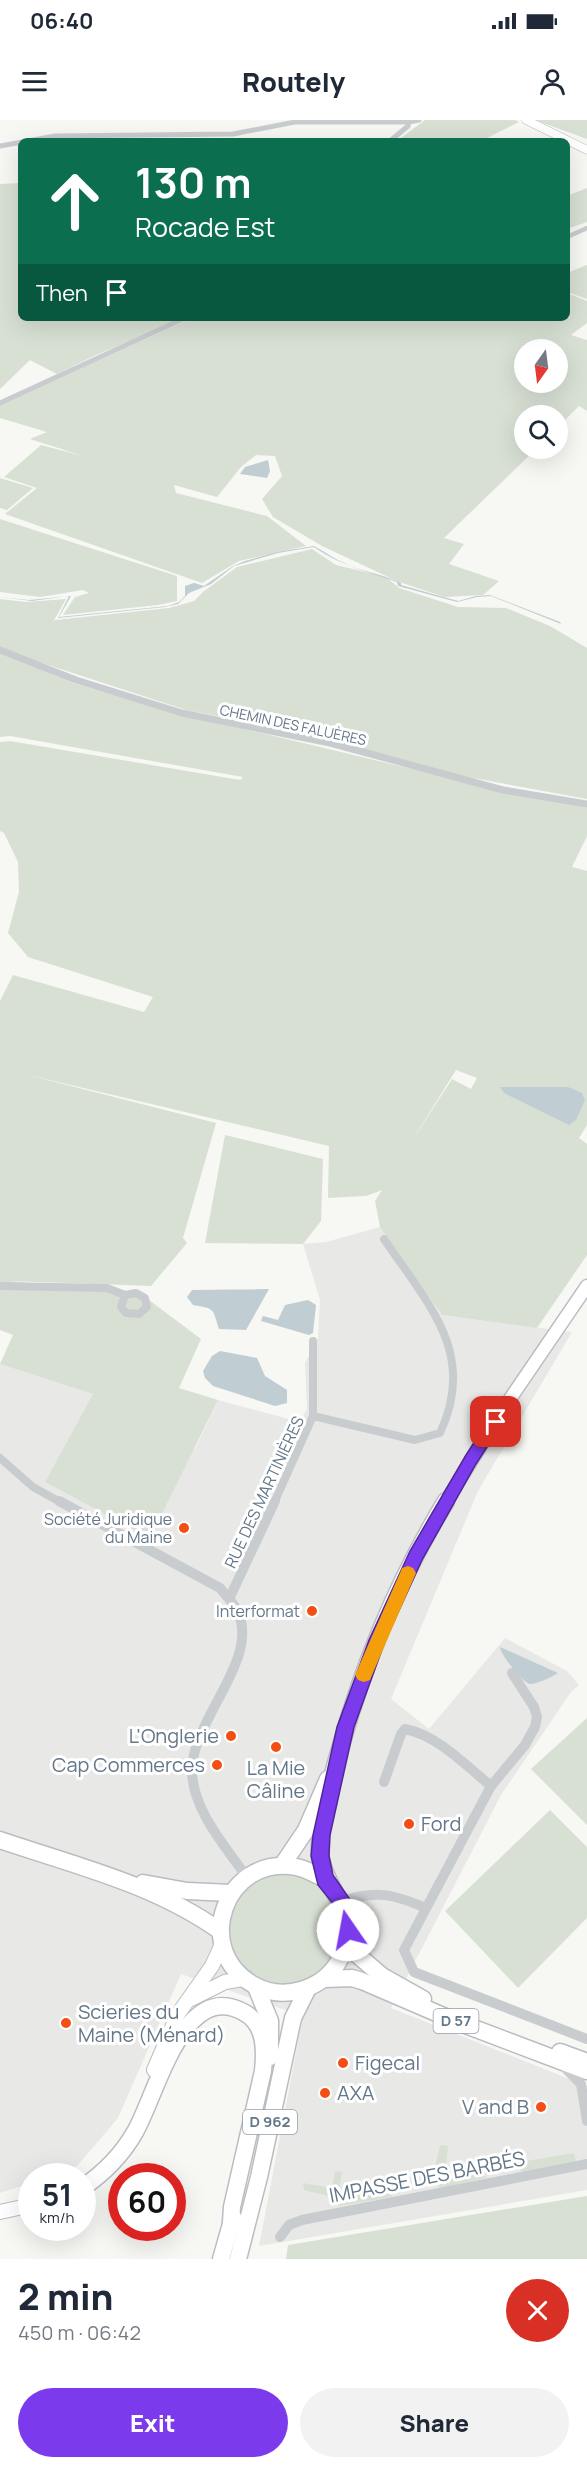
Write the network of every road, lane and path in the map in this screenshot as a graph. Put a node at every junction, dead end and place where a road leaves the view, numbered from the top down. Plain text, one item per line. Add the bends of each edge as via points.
1 (419, 120) edge
2 (526, 120) edge
3 (409, 122) junction
4 (44, 138) edge
5 (394, 138) edge
6 (563, 138) edge
7 (570, 142) edge
8 (18, 143) edge
9 (0, 146) edge
10 (587, 150) edge
11 (587, 228) edge
12 (570, 236) edge
13 (178, 321) edge
14 (0, 403) edge
15 (0, 650) edge
16 (587, 804) edge
17 (384, 1239) dead end
18 (0, 1286) edge
19 (587, 1286) edge
20 (125, 1295) dead end
21 (313, 1341) dead end
22 (313, 1416) junction
23 (0, 1458) edge
24 (230, 1597) junction
25 (512, 1674) dead end
26 (337, 1756) junction
27 (384, 1782) dead end
28 (491, 1786) junction
29 (0, 1839) edge
30 (283, 1864) junction
31 (94, 1871) junction
32 (246, 1876) junction
33 (325, 1879) junction
34 (231, 1893) junction
35 (342, 1901) junction
36 (426, 1908) junction
37 (221, 1937) junction
38 (346, 1945) junction
39 (324, 1979) junction
40 (250, 1983) junction
41 (308, 1989) junction
42 (188, 2001) junction
43 (478, 2030) junction
44 (587, 2039) edge
45 (587, 2062) edge
46 (587, 2071) edge
47 (587, 2121) edge
48 (587, 2164) edge
49 (96, 2168) edge
50 (96, 2178) edge
51 (18, 2208) edge
52 (0, 2212) edge
53 (231, 2222) junction
54 (280, 2236) dead end
55 (220, 2259) edge
56 (238, 2259) edge

1 - 3 street
2 - 6 main road
3 - 4 street via 296,122 233,134
3 - 5 street
7 - 10 main road
8 - 9 street
11 - 12 street
13 - 14 street
15 - 16 street, CHEMIN DES FALUÈRES via 76,680 182,713 348,747 503,790
17 - 22 street, RUE DES MARTINIÈRES via 438,1319 452,1351 454,1390 449,1414 440,1433 415,1440
18 - 20 street via 107,1288
19 - 26 main road via 471,1460 416,1556 377,1640
21 - 22 street
22 - 24 street, RUE DES MARTINIÈRES
23 - 24 street via 33,1487
24 - 32 street via 242,1625 240,1652 198,1739 192,1772 203,1809
25 - 28 street via 527,1693 537,1717 525,1745
26 - 30 main road via 306,1830
26 - 33 main road via 321,1835
27 - 28 street via 405,1729 436,1743
28 - 36 street
29 - 31 main road
30 - 32 main road via 264,1867
30 - 33 main road via 312,1870
31 - 34 main road via 183,1893
31 - 37 main road via 180,1904 203,1917
32 - 34 main road
33 - 35 main road
34 - 37 main road via 222,1911
35 - 36 street via 378,1892 392,1893
35 - 38 main road via 348,1930
36 - 44 street via 404,1950 414,1972
37 - 40 main road via 230,1963
37 - 42 main road via 212,1966
38 - 39 main road
38 - 45 main road, D 57 via 381,1977 414,1995
39 - 41 main road
39 - 43 main road, D 57 via 362,1981
40 - 41 main road via 273,1993
40 - 42 main road via 225,1982
40 - 53 main road, D 962 via 266,2003 273,2035
41 - 56 main road, D 962 via 293,2018
42 - 49 main road via 178,2014 136,2114 123,2137
43 - 46 main road, D 57
43 - 47 street via 571,2072 581,2084
48 - 54 street, IMPASSE DES BARBÉS via 302,2220 289,2225
50 - 53 main road via 122,2151 140,2124 177,2038 192,2018 214,2006 241,2009 254,2019 265,2049
51 - 52 main road
53 - 55 main road, D 962

